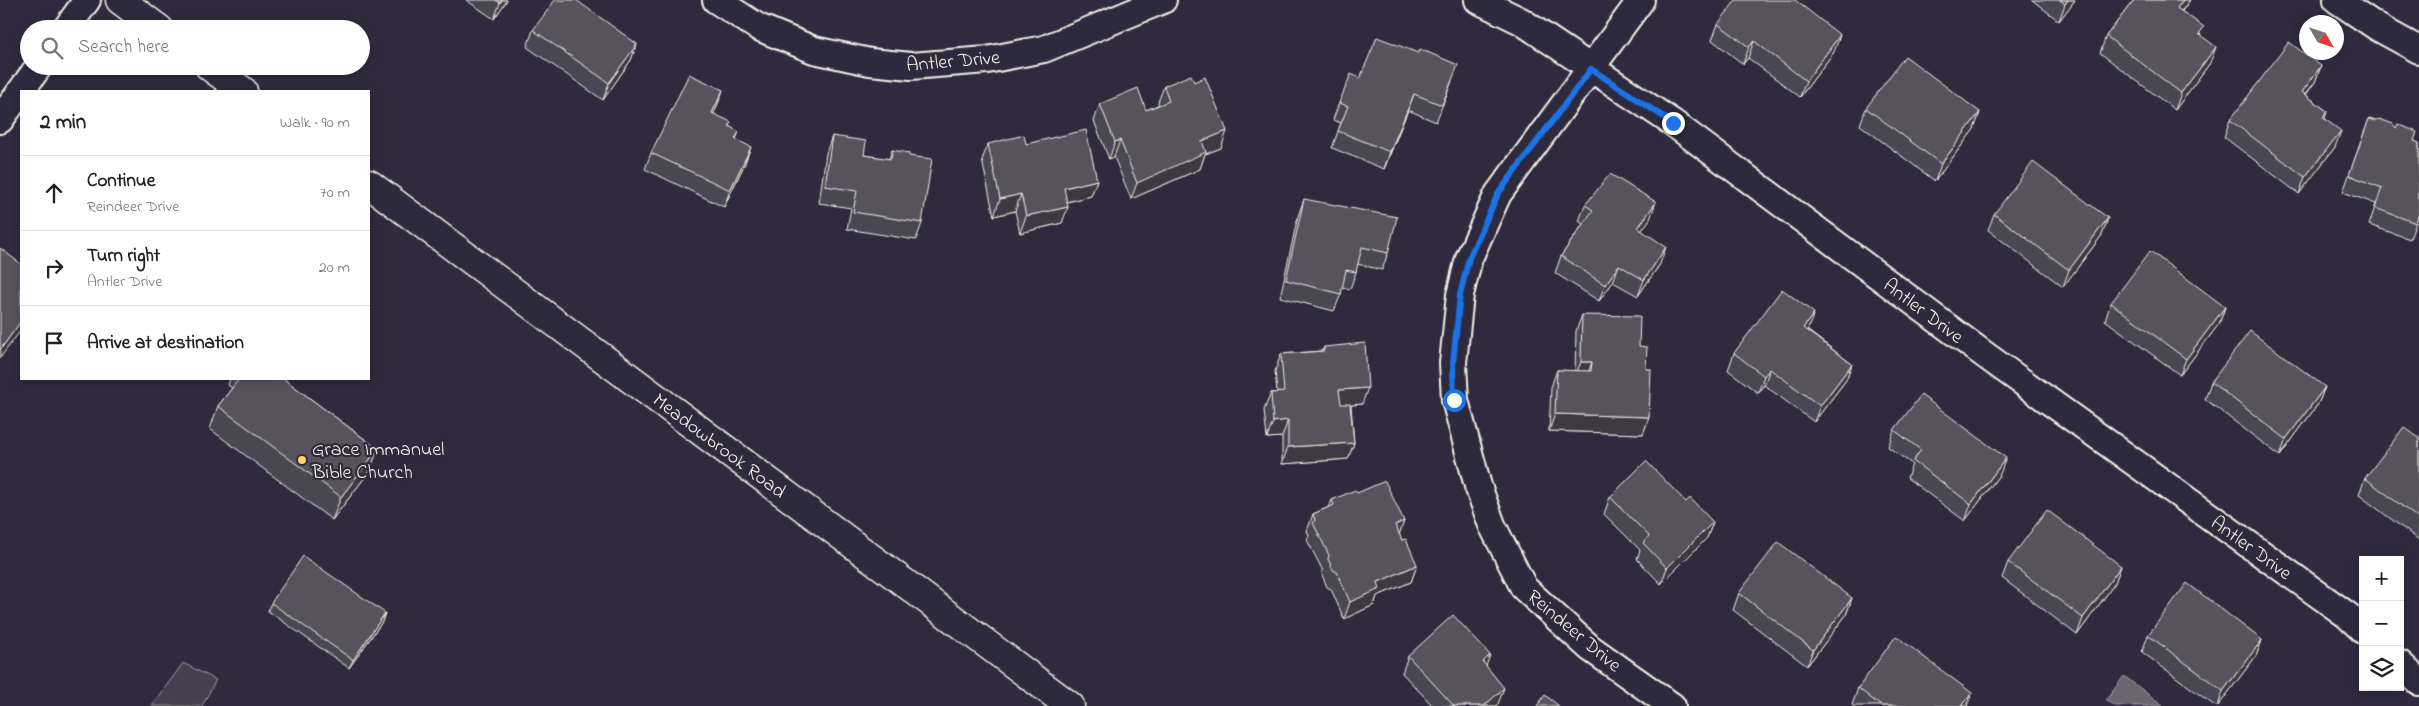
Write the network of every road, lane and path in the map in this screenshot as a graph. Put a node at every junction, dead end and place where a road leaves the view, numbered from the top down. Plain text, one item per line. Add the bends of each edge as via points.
1 (87, 0) edge
2 (120, 0) edge
3 (716, 0) edge
4 (1163, 0) edge
5 (1478, 0) edge
6 (1641, 0) edge
7 (2336, 0) edge
8 (73, 20) edge
9 (147, 20) edge
10 (2419, 50) edge
11 (1591, 69) junction
12 (32, 75) edge
13 (221, 75) edge
14 (22, 90) edge
15 (242, 90) edge
16 (20, 92) edge
17 (0, 120) edge
18 (370, 185) edge
19 (2359, 626) edge
20 (2404, 668) edge
21 (2419, 682) edge
22 (1070, 706) edge
23 (1672, 706) edge

1 - 8 street
2 - 9 street
3 - 4 street, Antler Drive via 758,27 814,50 870,62 912,66 986,60 1044,49
5 - 11 street, Antler Drive via 1521,21
6 - 11 street, Reindeer Drive
7 - 10 street
11 - 19 street, Antler Drive via 1673,123
11 - 23 street, Reindeer Drive via 1498,194 1469,258 1460,295 1453,363 1454,400 1489,518 1524,588 1590,648
12 - 14 street
13 - 15 street
16 - 17 street
18 - 22 street, Meadowbrook Road
20 - 21 street

